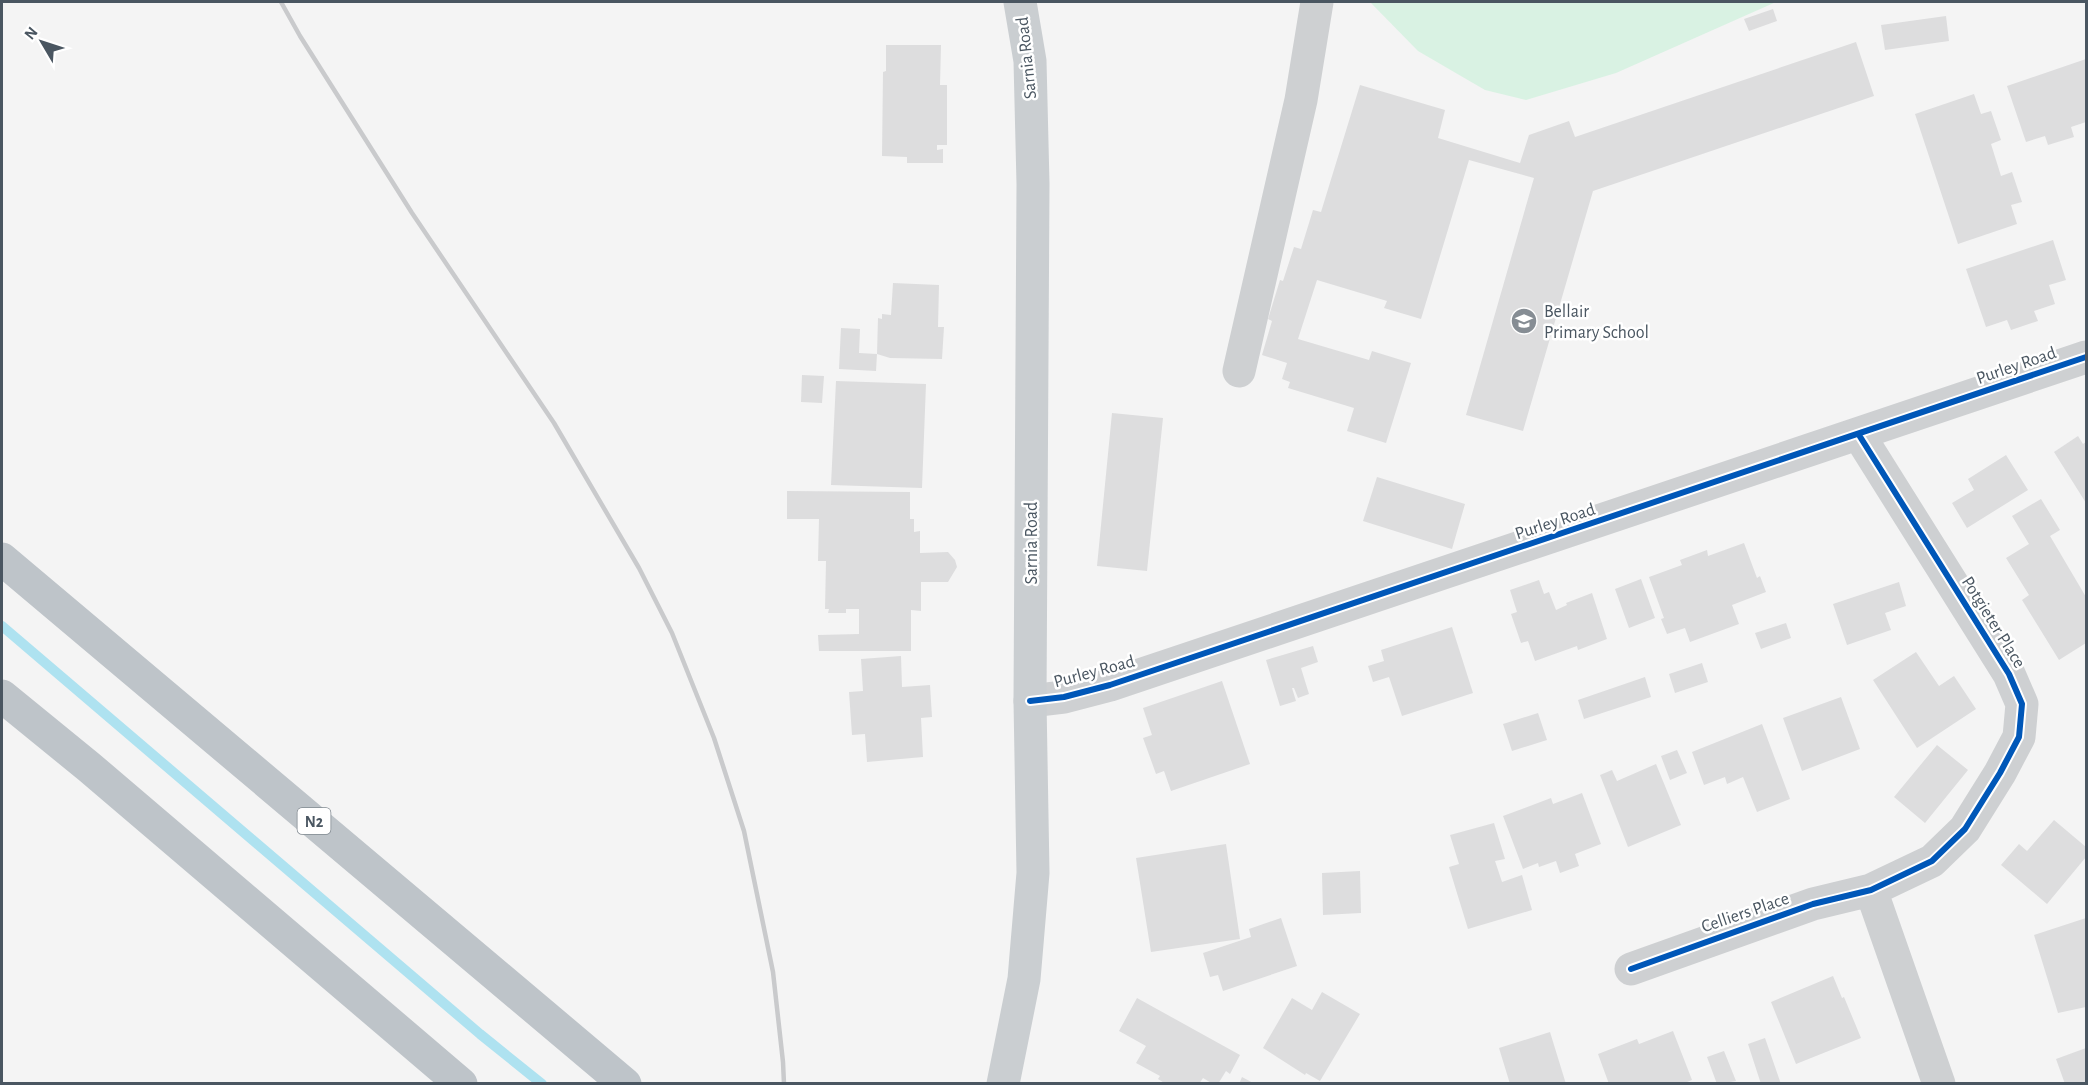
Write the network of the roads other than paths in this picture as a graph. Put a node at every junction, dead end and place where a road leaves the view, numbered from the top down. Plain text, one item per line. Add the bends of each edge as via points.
1 (1020, 2) edge
2 (1317, 2) edge
3 (2086, 357) edge
4 (1239, 371) dead end
5 (1859, 435) junction
6 (2, 559) edge
7 (2, 696) edge
8 (1030, 701) junction
9 (1871, 890) junction
10 (1631, 969) dead end
11 (461, 1083) edge
12 (626, 1083) edge
13 (1003, 1083) edge
14 (1939, 1083) edge

1 - 8 main road, Sarnia Road via 1030,61 1033,184
2 - 4 street via 1301,100
3 - 5 street, Purley Road
5 - 8 street, Purley Road via 1110,685
5 - 9 street, Potgieter Place via 2009,674 2022,704 2019,737 1965,829 1932,861
6 - 12 highway, N2
7 - 11 highway
8 - 13 main road, Sarnia Road via 1033,873 1024,979
9 - 10 street, Celliers Place via 1813,904
9 - 14 street

